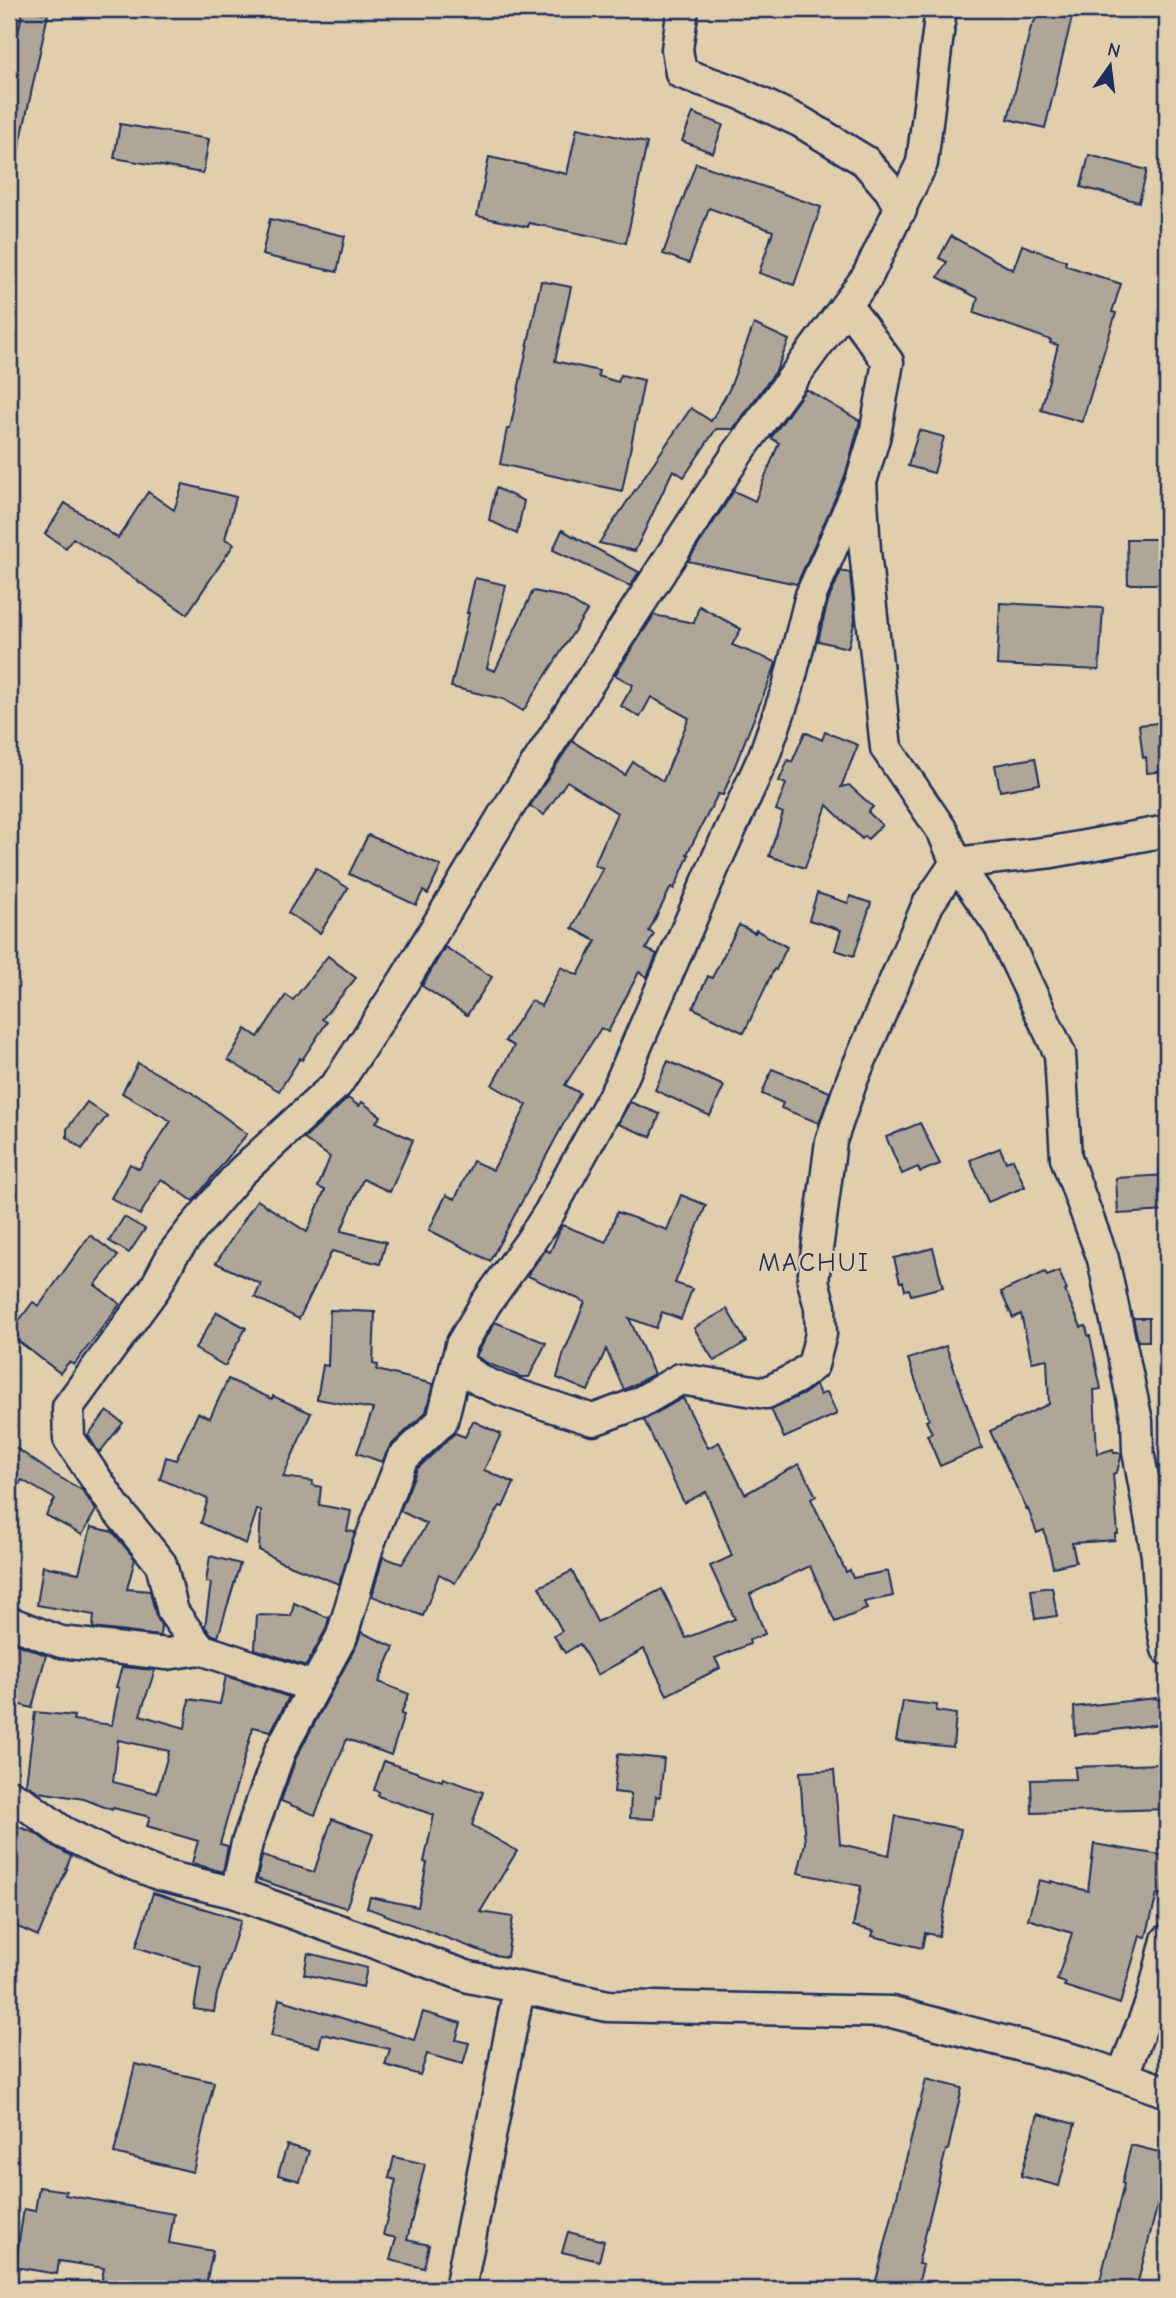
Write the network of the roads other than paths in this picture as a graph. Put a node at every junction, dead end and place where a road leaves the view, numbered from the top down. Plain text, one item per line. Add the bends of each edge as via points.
1 (683, 9) edge
2 (941, 9) edge
3 (901, 210) junction
4 (847, 306) junction
5 (862, 482) junction
6 (1167, 831) edge
7 (956, 863) junction
8 (456, 1363) junction
9 (9, 1622) edge
10 (200, 1649) junction
11 (1167, 1649) edge
12 (314, 1687) junction
13 (9, 1795) edge
14 (236, 1892) junction
15 (1167, 1940) edge
16 (519, 1989) junction
17 (1122, 2076) junction
18 (1167, 2091) edge
19 (460, 2289) edge

1 - 3 street via 677,49 681,73 801,122 865,161
2 - 3 street via 922,163
3 - 4 street
4 - 5 street via 888,362
4 - 10 street via 737,454 503,816 337,1084 241,1172 194,1227 68,1407 69,1439 115,1507 161,1563 173,1612
5 - 7 street via 886,748 943,832
5 - 8 street via 811,595 788,687 764,756 619,1086 549,1213 461,1345
6 - 7 street via 1052,852
7 - 8 street via 929,904 852,1080 831,1141 813,1281 821,1334 813,1364 766,1393 680,1379 639,1403 593,1420 502,1390
7 - 11 street via 1000,927 1060,1054 1066,1158 1103,1259 1137,1421
8 - 12 street via 442,1421 402,1459 368,1546 342,1636
9 - 10 street via 61,1642 167,1654
10 - 12 street
12 - 14 street via 280,1751 247,1843
13 - 14 street via 63,1832 105,1853 161,1875
14 - 16 street via 470,1977
15 - 17 street via 1152,2000
16 - 17 street via 608,2006 892,2012
16 - 19 street
17 - 18 street

